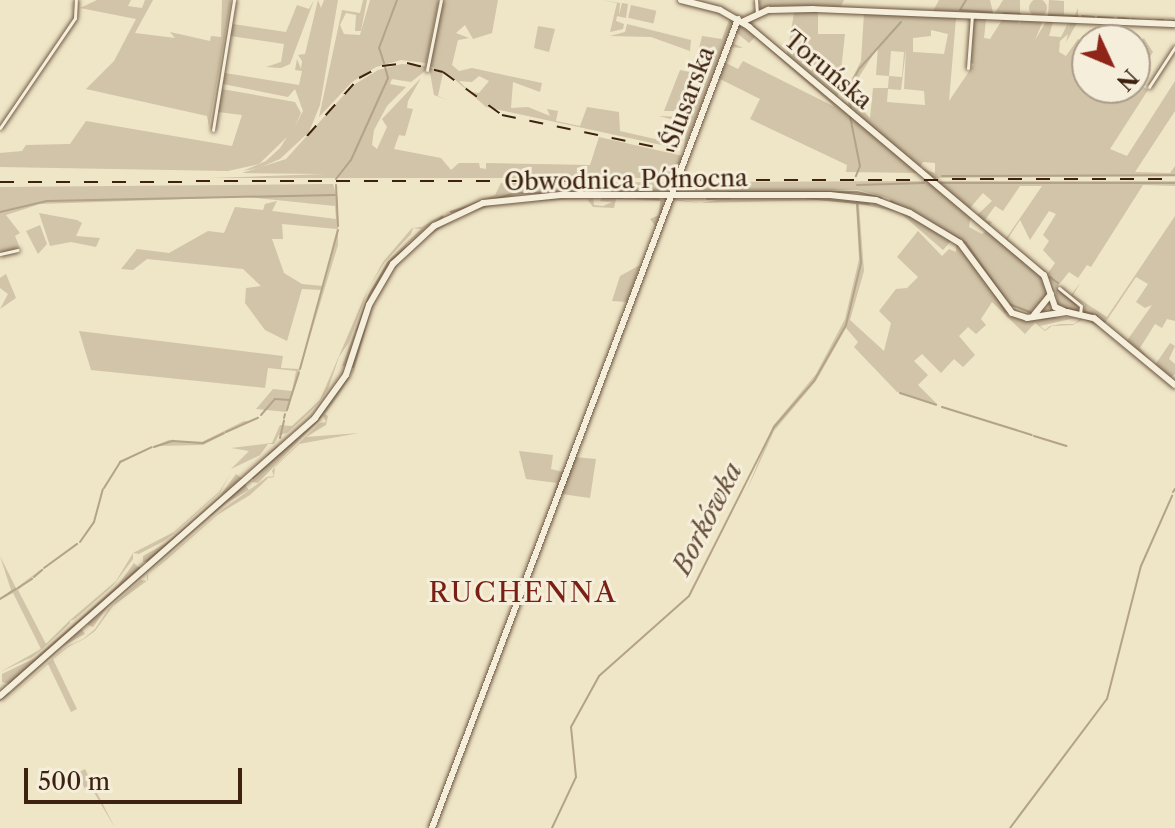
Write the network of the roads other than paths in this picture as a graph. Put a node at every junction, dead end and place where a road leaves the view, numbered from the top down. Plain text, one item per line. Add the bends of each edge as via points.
1 (76, 0) edge
2 (234, 0) edge
3 (441, 0) edge
4 (681, 0) edge
5 (756, 0) edge
6 (757, 14) junction
7 (972, 15) junction
8 (740, 20) junction
9 (1175, 24) edge
10 (1175, 47) edge
11 (968, 68) dead end
12 (427, 70) dead end
13 (1151, 84) edge
14 (0, 128) edge
15 (213, 130) dead end
16 (669, 196) junction
17 (18, 250) dead end
18 (0, 254) edge
19 (1056, 289) junction
20 (1050, 309) junction
21 (1080, 314) junction
22 (1175, 385) edge
23 (0, 696) edge
24 (432, 828) edge

1 - 14 street via 75,18
2 - 15 street
3 - 12 street
4 - 8 street, Toruńska
5 - 6 street
6 - 7 street via 813,9
6 - 8 street
7 - 9 street
7 - 11 street
8 - 16 street, Ślusarska
8 - 19 street, Toruńska
10 - 13 street
16 - 20 street, Obwodnica Północna via 844,195 888,204 963,246 1002,301 1024,315
16 - 23 street, Obwodnica Północna via 516,197 474,206 428,229 383,277 348,370 321,412
16 - 24 street, Ślusarska
17 - 18 street
19 - 20 street
19 - 21 street via 1081,306
20 - 21 street
21 - 22 street via 1098,320

